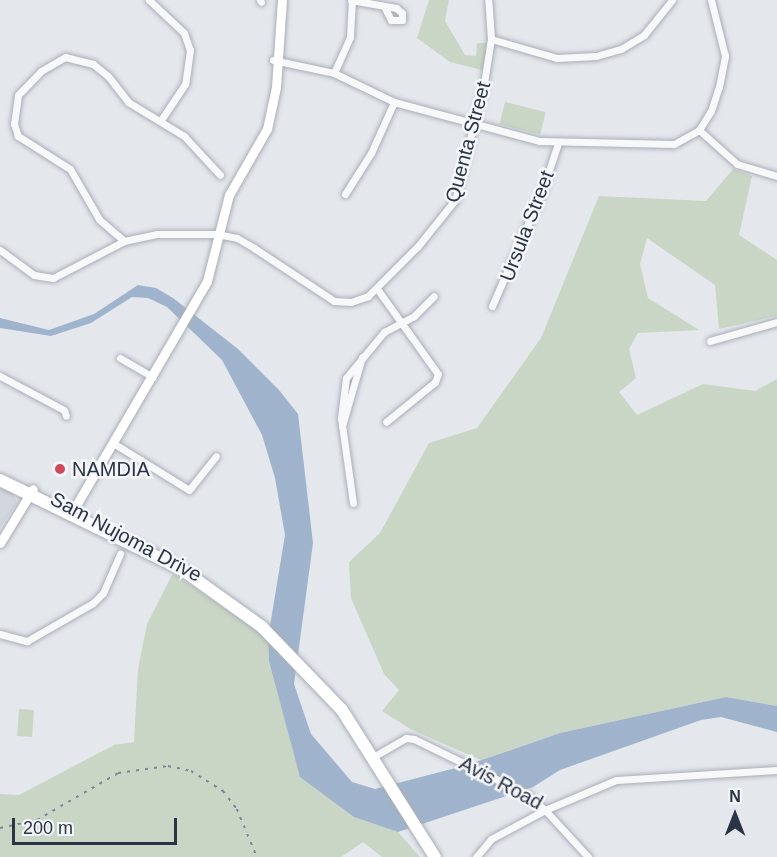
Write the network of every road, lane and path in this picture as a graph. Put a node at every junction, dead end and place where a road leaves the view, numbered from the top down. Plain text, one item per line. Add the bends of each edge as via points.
1 (149, 0) edge
2 (282, 0) edge
3 (352, 0) edge
4 (488, 0) edge
5 (711, 0) edge
6 (368, 1) edge
7 (670, 1) edge
8 (385, 8) dead end
9 (491, 39) junction
10 (276, 60) junction
11 (334, 73) junction
12 (394, 102) junction
13 (161, 120) junction
14 (476, 126) junction
15 (699, 130) junction
16 (558, 143) junction
17 (220, 175) dead end
18 (777, 176) edge
19 (345, 194) dead end
20 (217, 234) junction
21 (124, 241) junction
22 (0, 250) edge
23 (378, 290) junction
24 (434, 296) dead end
25 (492, 306) dead end
26 (402, 322) junction
27 (777, 322) edge
28 (711, 341) dead end
29 (362, 357) junction
30 (120, 358) dead end
31 (0, 376) edge
32 (153, 377) junction
33 (342, 405) junction
34 (350, 406) junction
35 (66, 416) dead end
36 (386, 422) dead end
37 (342, 426) junction
38 (113, 443) junction
39 (216, 456) dead end
40 (0, 474) edge
41 (0, 480) edge
42 (32, 492) junction
43 (353, 503) dead end
44 (73, 512) junction
45 (0, 543) edge
46 (120, 554) dead end
47 (0, 634) edge
48 (373, 758) junction
49 (777, 770) edge
50 (545, 810) junction
51 (435, 857) edge
52 (476, 857) edge
53 (588, 857) edge

1 - 13 street via 184,33 190,50 185,84
2 - 10 street
3 - 6 street
3 - 11 street via 350,37
4 - 9 street, Quenta Street
5 - 15 street via 725,56 716,102
6 - 8 street
7 - 9 street via 652,28 636,41 596,56 557,57
9 - 14 street, Quenta Street
10 - 11 street
10 - 20 street via 271,116 263,141 229,195
11 - 12 street
12 - 14 street
12 - 19 street via 371,153
13 - 17 street via 196,147
13 - 21 street via 128,102 108,76 80,58 65,57 41,71 18,95 14,124 18,136 70,169 99,219
14 - 16 street
14 - 23 street, Quenta Street via 450,210
15 - 16 street via 683,141 663,145
15 - 18 street via 737,164
16 - 25 street, Ursula Street via 543,189
20 - 21 street, Quenta Street via 157,234
20 - 23 street, Quenta Street via 237,238 334,301 351,302
20 - 32 street via 212,271
21 - 22 street, Quenta Street via 53,278 34,275
23 - 26 street
24 - 26 street via 422,310
26 - 29 street via 384,332
26 - 36 street via 438,369 438,378
27 - 28 street
29 - 33 street via 346,378
29 - 34 street
30 - 32 street
31 - 35 street via 64,410
32 - 38 street
33 - 34 street
33 - 37 street
34 - 37 street
37 - 43 street
38 - 39 street via 189,490
38 - 44 street
40 - 42 highway, Sam Nujoma Drive
41 - 42 highway, Sam Nujoma Drive
42 - 44 highway, Sam Nujoma Drive
42 - 45 street
44 - 48 highway, Sam Nujoma Drive via 182,563 214,584 310,674 342,710
46 - 47 street via 103,593 93,603 27,642
48 - 50 street, Avis Road via 406,738 414,739 527,794
48 - 51 highway, Sam Nujoma Drive
49 - 50 street, Avis Road via 616,780
50 - 52 street via 491,839
50 - 53 street

